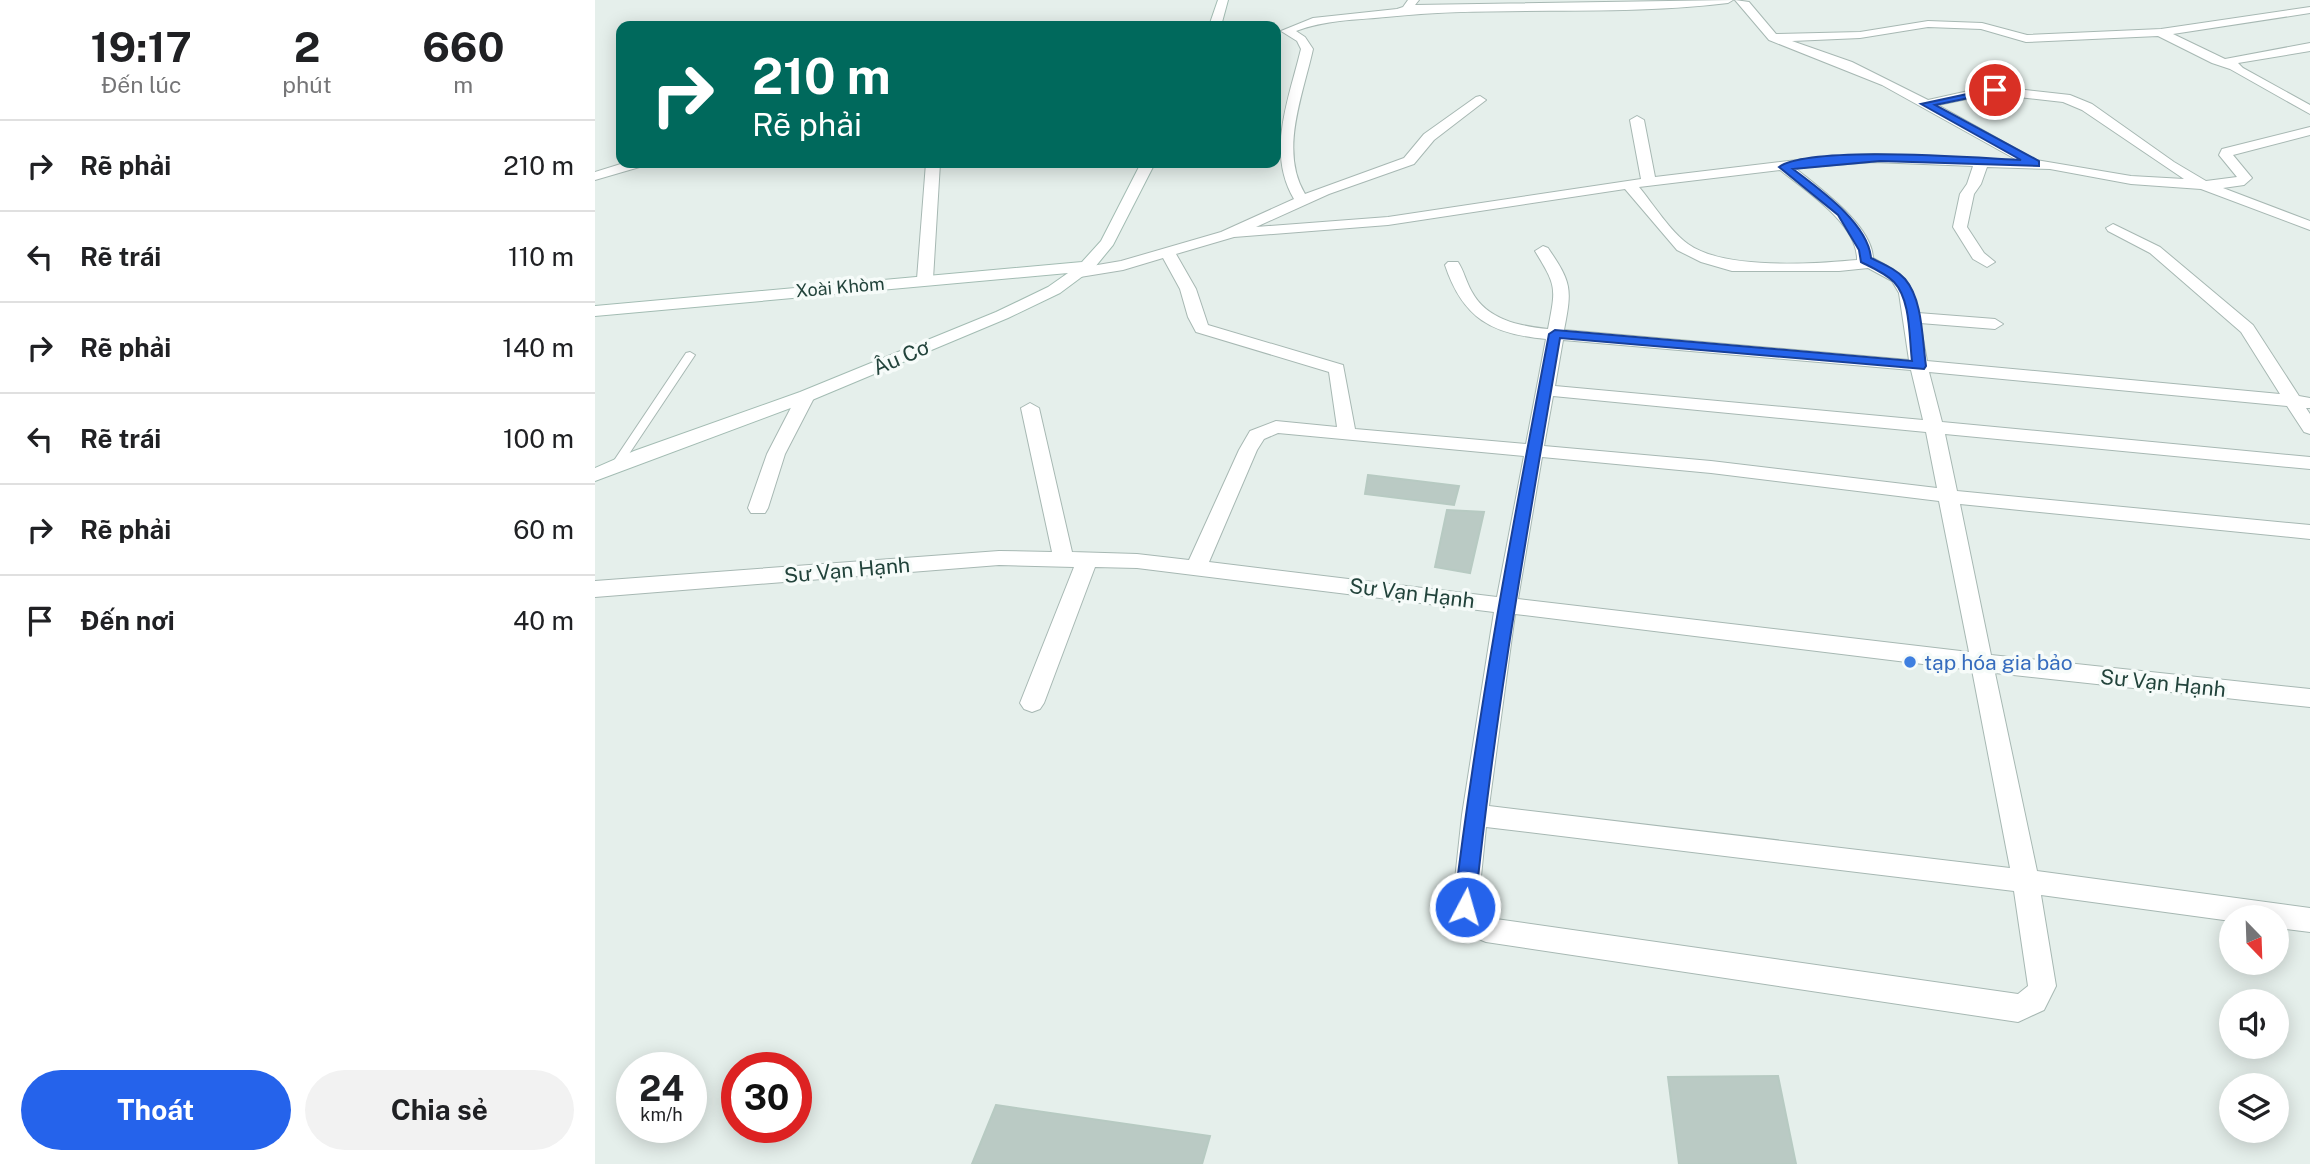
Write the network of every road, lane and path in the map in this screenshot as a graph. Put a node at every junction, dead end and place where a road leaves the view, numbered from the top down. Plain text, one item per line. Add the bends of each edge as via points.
1 (1223, 0) edge
2 (1728, 0) edge
3 (1740, 0) edge
4 (2283, 0) edge
5 (1411, 4) edge
6 (2310, 10) edge
7 (1217, 21) edge
8 (2163, 32) junction
9 (1282, 34) edge
10 (1773, 38) junction
11 (2310, 47) edge
12 (2234, 66) junction
13 (1480, 100) dead end
14 (1926, 104) junction
15 (2310, 110) edge
16 (1637, 120) dead end
17 (2310, 131) edge
18 (1281, 141) edge
19 (1981, 163) junction
20 (2035, 164) junction
21 (1785, 167) junction
22 (621, 168) edge
23 (933, 168) edge
24 (1145, 168) edge
25 (595, 176) edge
26 (1649, 182) junction
27 (1629, 185) junction
28 (2203, 185) junction
29 (1302, 201) junction
30 (2310, 226) edge
31 (2113, 228) dead end
32 (1235, 233) junction
33 (1543, 251) dead end
34 (1168, 253) junction
35 (1987, 262) dead end
36 (1870, 263) junction
37 (1454, 265) dead end
38 (1082, 270) junction
39 (925, 279) junction
40 (595, 311) edge
41 (1913, 317) junction
42 (1995, 324) dead end
43 (1555, 334) junction
44 (689, 355) dead end
45 (1919, 366) junction
46 (1546, 390) junction
47 (806, 396) junction
48 (2303, 402) edge
49 (1030, 408) dead end
50 (1934, 426) junction
51 (2310, 428) edge
52 (1347, 435) junction
53 (1536, 451) junction
54 (2310, 463) edge
55 (617, 464) junction
56 (595, 475) edge
57 (1947, 496) junction
58 (758, 508) dead end
59 (2310, 532) edge
60 (1063, 557) junction
61 (1088, 558) junction
62 (1196, 568) junction
63 (595, 589) edge
64 (1506, 605) junction
65 (1982, 661) junction
66 (2310, 698) edge
67 (1032, 703) dead end
68 (1475, 815) junction
69 (2026, 881) junction
70 (2310, 920) edge

1 - 7 street
2 - 5 street via 1678,6
3 - 10 street
4 - 6 street
5 - 9 street via 1309,22
6 - 8 street
8 - 10 street via 2019,38 1982,26 1928,24 1860,35
8 - 12 street
9 - 18 street via 1301,38 1307,49
10 - 14 street via 1848,65
11 - 12 street via 2230,61
12 - 15 street
13 - 29 street via 1429,137 1409,161
14 - 20 street
14 - 28 street via 1991,90 2067,98
16 - 26 street
17 - 28 street via 2227,152 2245,179
18 - 29 street via 1292,184
19 - 20 street
19 - 21 street via 1880,158
19 - 35 street via 1967,194 1960,227
20 - 28 street via 2131,180
21 - 26 street
21 - 36 street via 1842,213
22 - 25 street
23 - 39 street
24 - 38 street, Âu Cơ via 1108,242
26 - 27 street
27 - 32 street via 1388,221
27 - 36 street via 1682,247 1706,259 1733,266
28 - 30 street
29 - 32 street
31 - 48 street via 2155,250 2235,318
32 - 34 street, Xoài Khòm
33 - 43 street via 1561,281
34 - 38 street, Xoài Khòm
34 - 52 street via 1202,328 1336,369
36 - 41 street via 1900,281
37 - 43 street via 1462,293 1479,313 1514,331
38 - 39 street, Xoài Khòm
38 - 47 street, Âu Cơ via 1002,315
39 - 40 street, Xoài Khòm
41 - 42 street
41 - 45 street
43 - 45 street
43 - 46 street
44 - 55 lane
45 - 48 street
45 - 50 street
46 - 50 street
46 - 53 street
47 - 55 street, Âu Cơ
47 - 58 street via 776,454
48 - 51 street
49 - 60 street
50 - 54 street
50 - 57 street
52 - 53 street
52 - 62 street via 1276,427 1257,435
53 - 57 street
53 - 64 street
55 - 56 street, Âu Cơ
57 - 59 street
57 - 65 street
60 - 61 street, Sư Vạn Hạnh
60 - 63 street, Sư Vạn Hạnh
61 - 62 street, Sư Vạn Hạnh
61 - 67 street
62 - 64 street, Sư Vạn Hạnh
64 - 65 street, Sư Vạn Hạnh
64 - 68 street
65 - 66 street, Sư Vạn Hạnh
65 - 69 street
68 - 69 street
68 - 69 street via 1465,907 1474,924 1486,930 2018,1008 2039,997 2042,986
69 - 70 street

